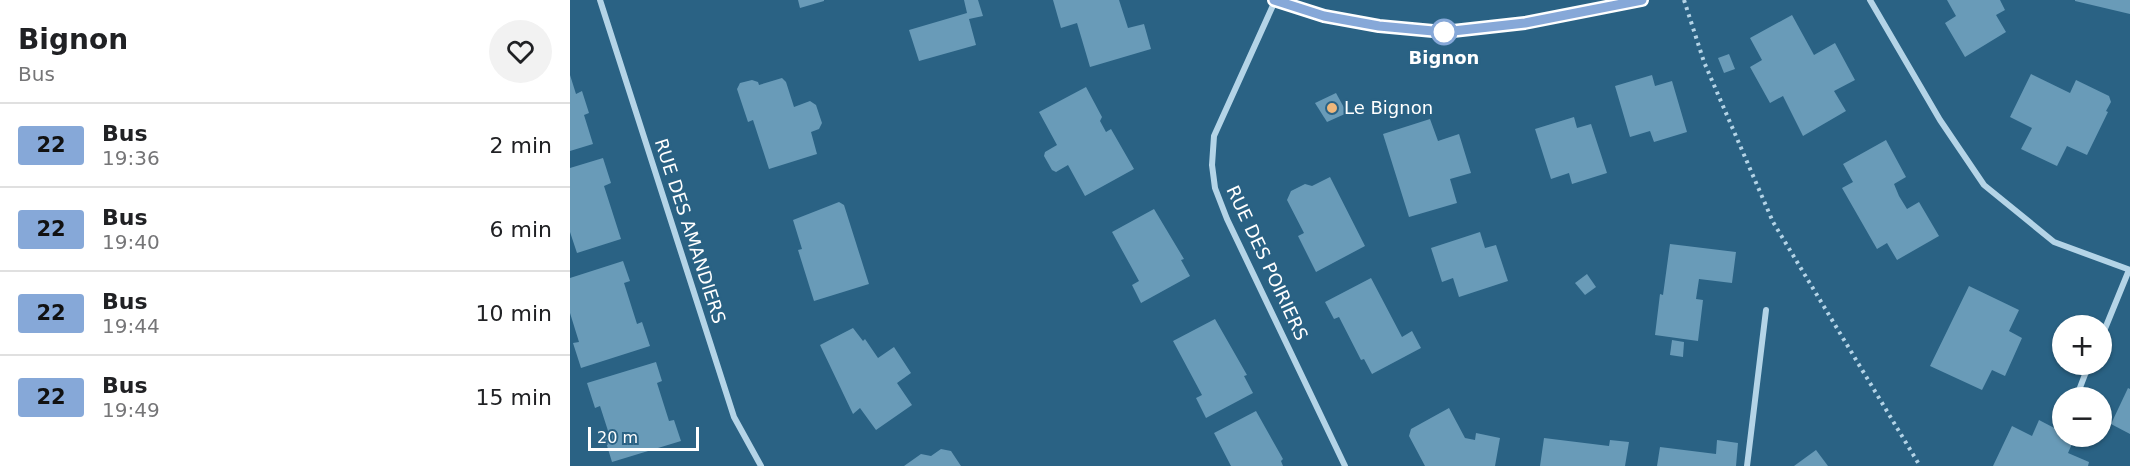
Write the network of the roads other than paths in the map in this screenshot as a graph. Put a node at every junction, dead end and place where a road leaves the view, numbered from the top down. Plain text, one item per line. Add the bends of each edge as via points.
1 (600, 0) edge
2 (1274, 0) edge
3 (1642, 0) edge
4 (1870, 0) edge
5 (2130, 270) edge
6 (1766, 310) dead end
7 (2111, 315) edge
8 (761, 466) edge
9 (1345, 466) edge
10 (1747, 466) edge

1 - 8 street, RUE DES AMANDIERS via 734,417
2 - 3 street via 1324,16 1444,32 1525,23
2 - 9 street, RUE DES POIRIERS via 1214,136 1215,188
4 - 5 street via 1940,120 1984,185 2054,242
5 - 7 street
6 - 10 street

